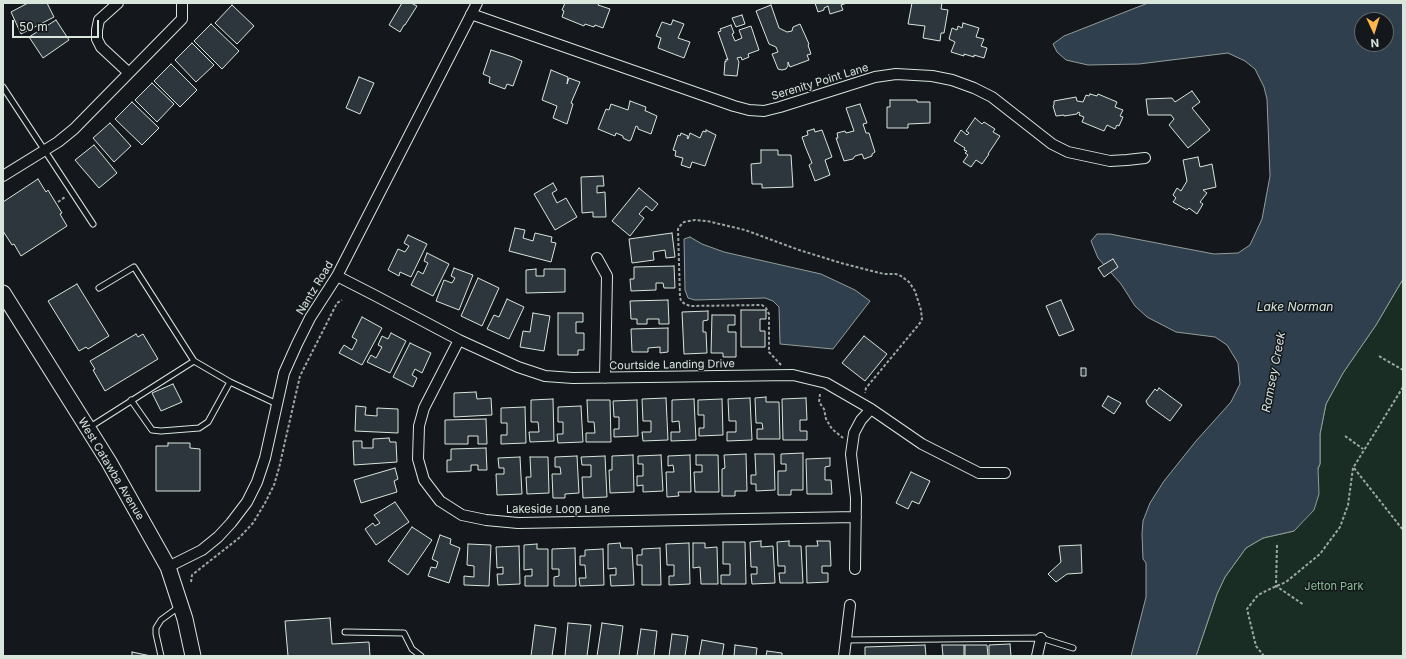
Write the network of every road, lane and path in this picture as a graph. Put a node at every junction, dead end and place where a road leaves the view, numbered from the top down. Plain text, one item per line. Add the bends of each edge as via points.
1 (118, 3) edge
2 (182, 3) edge
3 (477, 3) edge
4 (471, 14) junction
5 (129, 73) junction
6 (3, 87) edge
7 (44, 151) junction
8 (1145, 158) dead end
9 (3, 176) edge
10 (93, 224) dead end
11 (597, 258) dead end
12 (337, 276) junction
13 (99, 288) dead end
14 (3, 293) edge
15 (458, 340) junction
16 (1380, 356) dead end
17 (194, 361) junction
18 (783, 366) dead end
19 (1403, 370) edge
20 (606, 378) junction
21 (230, 382) junction
22 (1403, 387) edge
23 (865, 393) dead end
24 (820, 394) dead end
25 (131, 400) junction
26 (277, 404) junction
27 (871, 409) junction
28 (88, 428) junction
29 (1345, 436) dead end
30 (843, 438) dead end
31 (1363, 449) junction
32 (1353, 468) junction
33 (1005, 473) dead end
34 (856, 517) junction
35 (1403, 530) edge
36 (1277, 545) dead end
37 (168, 567) junction
38 (855, 569) dead end
39 (1276, 586) junction
40 (850, 605) dead end
41 (1304, 605) dead end
42 (180, 606) junction
43 (345, 632) dead end
44 (1041, 638) junction
45 (845, 640) junction
46 (1073, 648) dead end
47 (161, 656) edge
48 (193, 656) edge
49 (422, 656) edge
50 (844, 656) edge
51 (1037, 656) edge
52 (1264, 656) edge

1 - 5 street via 99,20 98,39 101,47
2 - 5 street via 182,19
3 - 4 street, Nantz Road
4 - 8 street, Serenity Point Lane via 749,110 780,108 875,77 896,74 952,80 992,97 1052,144 1068,152 1110,161
4 - 12 street, Nantz Road
5 - 7 street via 74,129
6 - 7 lane
7 - 9 street
7 - 10 lane
11 - 20 street via 607,276
12 - 15 street, Courtside Landing Drive
12 - 26 street, Nantz Road via 296,344 284,374
13 - 17 lane via 134,267
14 - 28 main road, West Catawba Avenue
15 - 20 street, Courtside Landing Drive via 518,367 545,376
15 - 34 street, Lakeside Loop Lane via 424,408 419,426 418,459 424,480 440,500 462,515 518,523
16 - 19 path
17 - 21 lane
17 - 25 lane
18 - 23 path via 769,352 769,314 762,305 690,306 681,301 678,229 684,222 707,221 745,230 841,263 884,274 896,274 909,282 915,291 922,319 866,388
20 - 27 street, Courtside Landing Drive via 793,375 826,383
21 - 25 lane via 208,422 199,428 152,430
21 - 26 lane
22 - 31 path
24 - 30 path via 819,402 826,419 832,429
25 - 28 lane
26 - 37 street, Nantz Road via 265,458 247,502 231,523 202,550
27 - 33 street, Courtside Landing Drive via 922,444 979,472
27 - 34 street via 854,433 851,454
28 - 37 main road, West Catawba Avenue
29 - 31 path
31 - 32 path
32 - 35 path
32 - 39 path via 1348,505 1340,526 1320,554 1286,582
34 - 38 street
36 - 39 path
37 - 42 main road, West Catawba Avenue
39 - 41 path
39 - 52 path via 1258,595 1247,609 1256,646
40 - 45 street
42 - 47 lane via 161,620 156,628
42 - 48 main road, West Catawba Avenue
43 - 49 lane via 404,633 412,649
44 - 45 lane
44 - 46 lane
44 - 51 street
45 - 50 street

